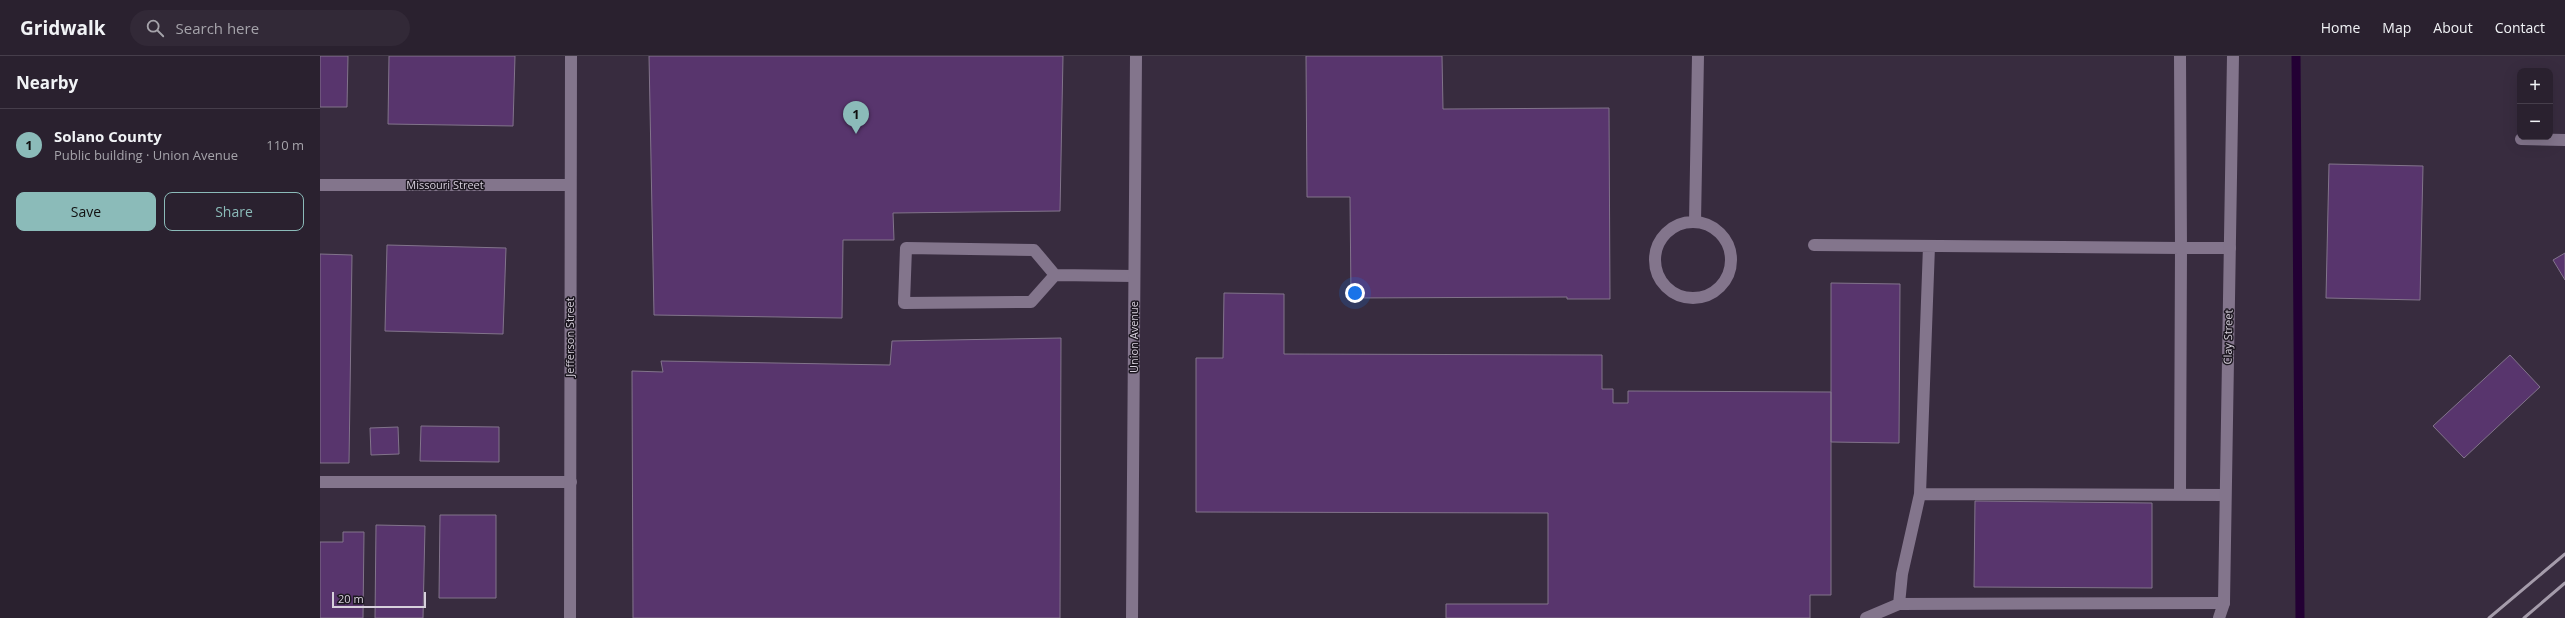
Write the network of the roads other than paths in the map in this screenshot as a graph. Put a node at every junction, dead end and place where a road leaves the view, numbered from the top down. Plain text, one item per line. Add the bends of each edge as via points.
1 (571, 56) edge
2 (1136, 56) edge
3 (1698, 56) edge
4 (2180, 56) edge
5 (2233, 56) edge
6 (2553, 140) edge
7 (2565, 140) edge
8 (320, 185) edge
9 (570, 185) junction
10 (1695, 222) junction
11 (1814, 245) dead end
12 (1929, 246) junction
13 (2181, 248) junction
14 (2230, 248) junction
15 (1055, 275) junction
16 (1134, 276) junction
17 (320, 482) edge
18 (571, 482) junction
19 (1920, 494) junction
20 (2180, 495) junction
21 (2225, 495) junction
22 (2224, 603) junction
23 (1899, 604) junction
24 (570, 618) edge
25 (1132, 618) edge
26 (1866, 618) edge
27 (2219, 618) edge

1 - 9 street, Jefferson Street
2 - 16 street, Union Avenue
3 - 10 street
4 - 13 street
5 - 14 street, Clay Street
6 - 7 street
8 - 9 street, Missouri Street
9 - 18 street, Jefferson Street
10 - 10 street via 1682,224 1670,230 1661,240 1655,253 1655,266 1660,279 1671,291 1685,298 1701,298 1716,291 1726,280 1731,265 1730,250 1723,236 1711,226
11 - 12 street
12 - 13 street
12 - 19 street
13 - 14 street
13 - 20 street
14 - 21 street, Clay Street
15 - 15 street via 1034,250 906,248 904,304 1031,302
15 - 16 street
16 - 25 street, Union Avenue
17 - 18 street
18 - 24 street, Jefferson Street
19 - 20 street
19 - 23 street via 1902,574
20 - 21 street
21 - 22 street, Clay Street
22 - 23 street
22 - 27 street, Clay Street
23 - 26 street

